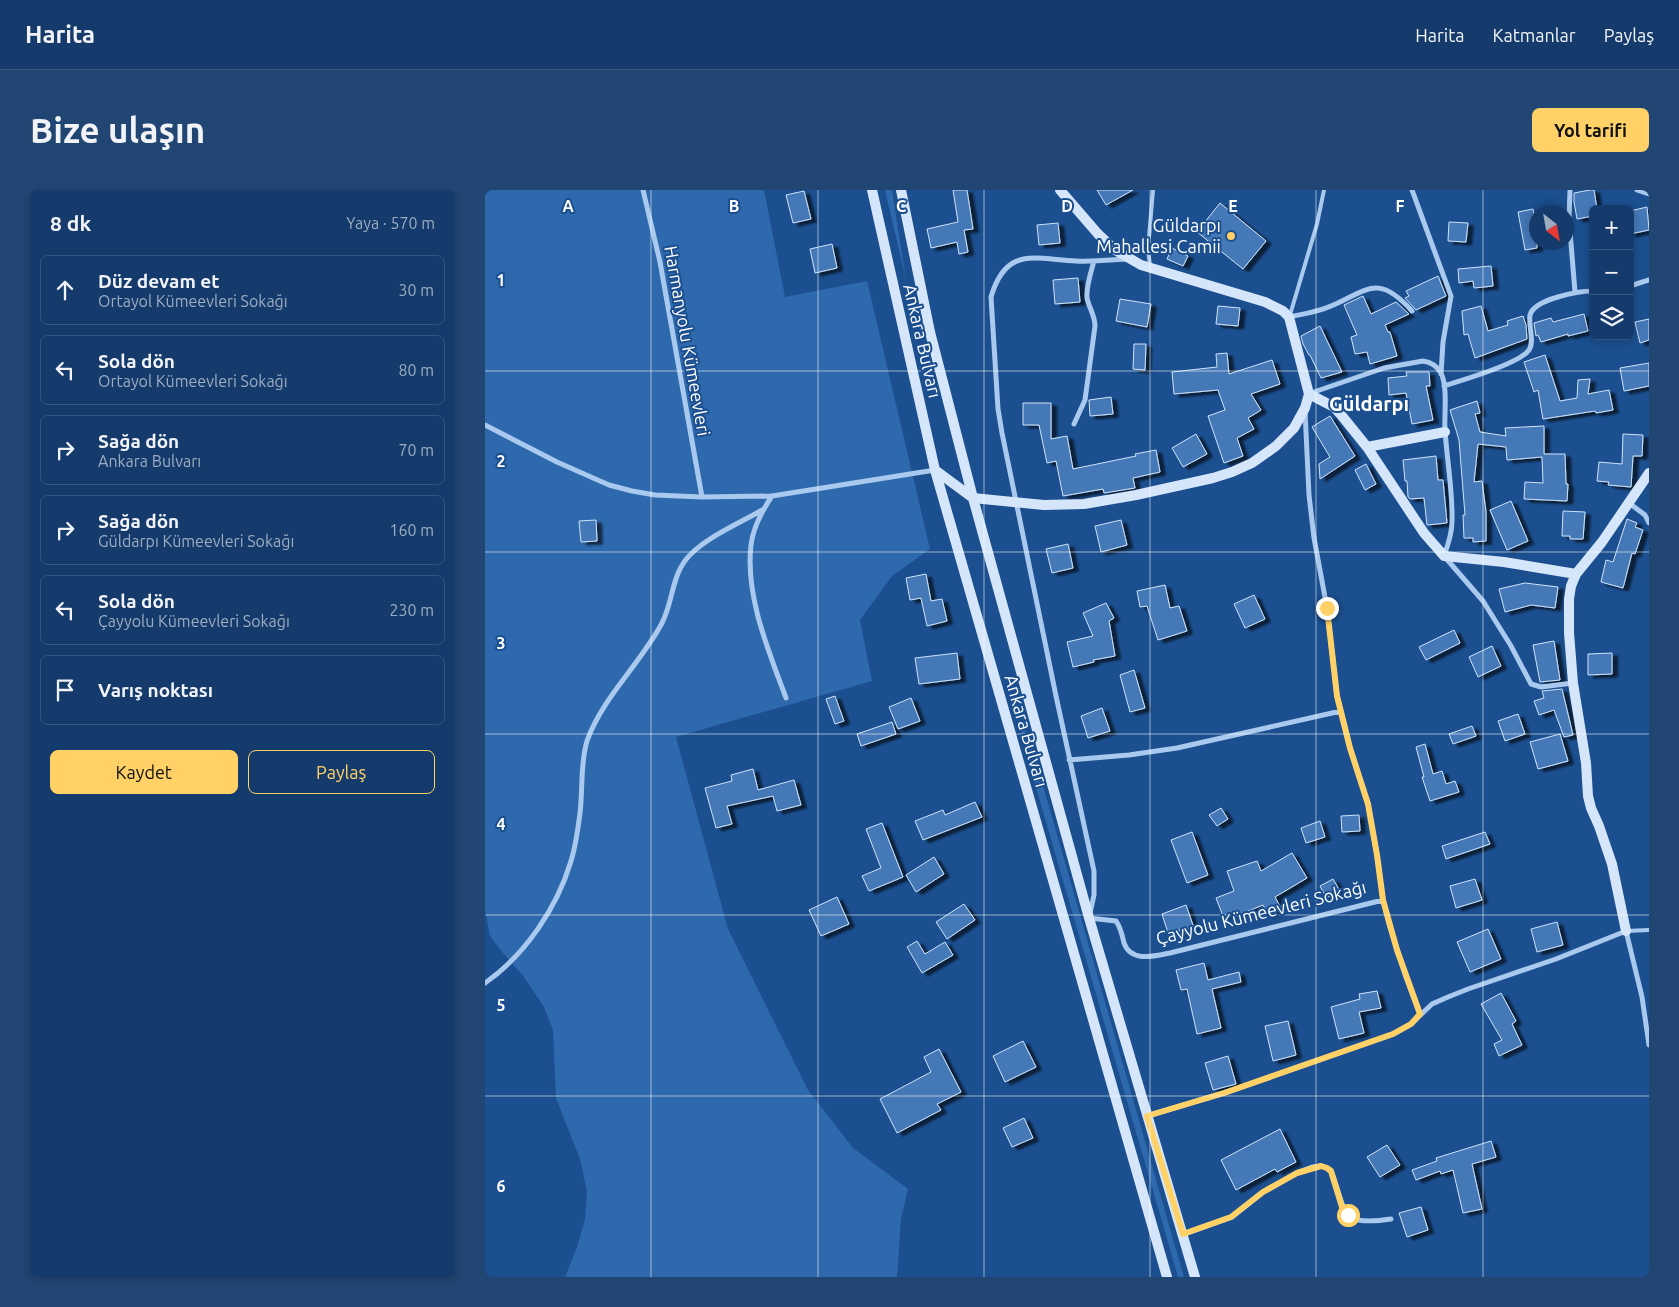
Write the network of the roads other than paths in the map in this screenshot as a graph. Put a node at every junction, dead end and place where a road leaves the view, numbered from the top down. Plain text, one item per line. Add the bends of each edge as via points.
1 (643, 190) edge
2 (872, 190) edge
3 (901, 190) edge
4 (1060, 190) edge
5 (1153, 190) edge
6 (1324, 190) edge
7 (1412, 190) edge
8 (1570, 190) edge
9 (1637, 190) edge
10 (1649, 194) edge
11 (1129, 258) junction
12 (1094, 261) junction
13 (1150, 269) junction
14 (1649, 280) edge
15 (1634, 285) edge
16 (1589, 291) edge
17 (1575, 292) junction
18 (1412, 311) dead end
19 (1289, 317) junction
20 (1441, 374) junction
21 (1444, 386) junction
22 (1309, 394) junction
23 (1305, 408) junction
24 (1074, 424) dead end
25 (485, 425) edge
26 (1445, 432) junction
27 (1367, 447) junction
28 (935, 470) junction
29 (1649, 473) edge
30 (772, 496) junction
31 (702, 498) junction
32 (973, 498) junction
33 (1015, 502) junction
34 (1629, 503) junction
35 (762, 510) junction
36 (1649, 523) edge
37 (1445, 556) junction
38 (1576, 574) junction
39 (1573, 683) junction
40 (785, 698) dead end
41 (1341, 711) junction
42 (1069, 760) junction
43 (1383, 900) junction
44 (1089, 918) junction
45 (1649, 930) edge
46 (1626, 931) junction
47 (485, 983) edge
48 (1420, 1014) junction
49 (1649, 1045) edge
50 (1147, 1116) junction
51 (1391, 1219) dead end
52 (1183, 1234) junction
53 (1167, 1277) edge
54 (1195, 1277) edge

1 - 31 street, Harmanyolu Kümeevleri via 660,262
2 - 28 main road, Ankara Bulvarı
3 - 32 main road, Ankara Bulvarı via 930,332
4 - 11 main road via 1098,234
5 - 13 lane via 1148,248
6 - 19 lane
7 - 20 street via 1451,296 1443,337
8 - 17 street
9 - 10 street
11 - 12 street
11 - 13 main road
12 - 24 street via 1087,299 1095,326 1085,400
12 - 33 street via 1029,257 1009,266 995,284 991,310 998,409
13 - 19 main road via 1274,305
14 - 15 street
16 - 17 street
17 - 21 street via 1549,301 1532,312 1531,344 1525,354
18 - 19 street via 1391,292 1374,288 1357,292 1320,310
19 - 22 main road
20 - 21 street
20 - 22 street via 1429,362 1414,362 1384,368
21 - 26 street
22 - 23 main road, Çayyolu Kümeevleri Sokağı
22 - 27 main road via 1334,407
23 - 33 main road, Çayyolu Kümeevleri Sokağı via 1285,439 1266,454 1232,472 1084,504
23 - 41 street, Çayyolu Kümeevleri Sokağı via 1310,504
25 - 31 street via 609,485 655,495
26 - 27 main road
26 - 37 street via 1452,525
27 - 37 main road via 1412,517
28 - 30 street
28 - 32 main road
28 - 53 main road, Ankara Bulvarı
29 - 34 main road
30 - 31 street
30 - 35 street
32 - 33 main road, Çayyolu Kümeevleri Sokağı
32 - 44 main road, Ankara Bulvarı
33 - 42 street
34 - 36 street via 1645,515
34 - 38 main road
35 - 40 street via 751,546 754,601
35 - 47 street via 705,543 682,563 663,622 599,715 587,743 577,836 565,880 535,932 513,960
37 - 38 main road
37 - 39 street via 1483,601 1531,684 1541,687
38 - 39 main road via 1569,599
39 - 46 main road via 1588,796 1612,864
41 - 42 street via 1177,748
41 - 43 street, Çayyolu Kümeevleri Sokağı via 1368,804
42 - 44 street via 1094,871 1094,895
43 - 44 street, Çayyolu Kümeevleri Sokağı via 1145,957 1132,954 1116,921
43 - 48 street, Çayyolu Kümeevleri Sokağı
44 - 50 main road, Ankara Bulvarı
45 - 46 lane
46 - 48 street via 1549,962 1467,989 1432,1004
46 - 49 street
48 - 50 street via 1411,1024 1393,1034 1224,1093
50 - 52 main road, Ankara Bulvarı
51 - 52 street via 1363,1222 1348,1215 1343,1210 1331,1171 1321,1166 1305,1170 1263,1192 1231,1217
52 - 54 main road, Ankara Bulvarı

